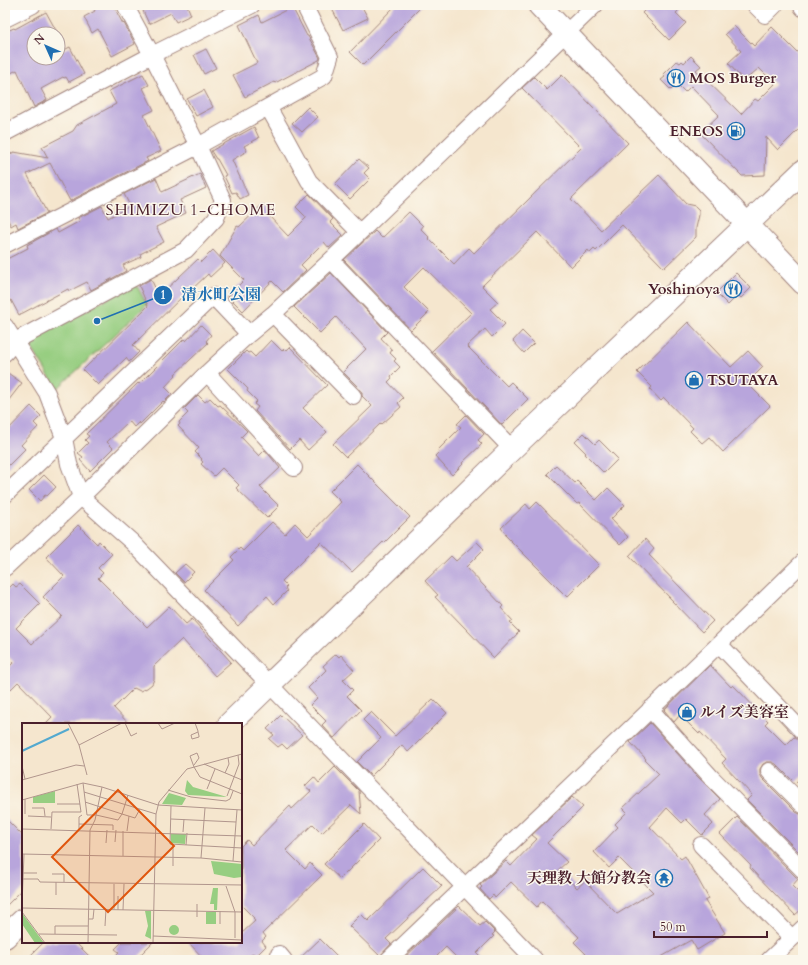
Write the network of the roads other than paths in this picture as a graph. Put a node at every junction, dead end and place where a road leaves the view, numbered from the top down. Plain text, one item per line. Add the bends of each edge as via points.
1 (33, 5) edge
2 (125, 5) edge
3 (252, 5) edge
4 (304, 5) edge
5 (539, 5) edge
6 (595, 5) edge
7 (755, 5) edge
8 (775, 5) edge
9 (801, 5) edge
10 (803, 8) edge
11 (5, 20) edge
12 (565, 34) junction
13 (152, 55) junction
14 (268, 107) junction
15 (5, 132) edge
16 (198, 146) junction
17 (803, 170) edge
18 (747, 225) junction
19 (358, 232) junction
20 (5, 245) edge
21 (331, 260) junction
22 (803, 283) edge
23 (273, 314) junction
24 (5, 326) edge
25 (249, 334) junction
26 (10, 347) edge
27 (207, 373) junction
28 (353, 396) dead end
29 (64, 438) junction
30 (512, 449) junction
31 (294, 468) dead end
32 (5, 495) edge
33 (81, 497) junction
34 (803, 562) edge
35 (5, 568) edge
36 (719, 644) junction
37 (270, 685) junction
38 (650, 710) junction
39 (230, 723) edge
40 (803, 732) edge
41 (769, 771) dead end
42 (803, 806) edge
43 (701, 845) dead end
44 (803, 870) edge
45 (465, 887) junction
46 (22, 921) edge
47 (797, 933) edge
48 (5, 937) edge
49 (773, 959) edge
50 (388, 960) edge
51 (535, 960) edge

1 - 11 street
2 - 13 street
3 - 13 street
4 - 14 street via 330,57 324,76
5 - 12 street
6 - 12 street
7 - 8 street via 765,15
9 - 10 street
12 - 18 street
12 - 19 street
13 - 15 street
13 - 16 street
14 - 16 street
14 - 19 street via 309,181
16 - 20 street
16 - 26 street via 224,200 216,218 186,250
17 - 18 street
18 - 22 street
18 - 30 street
19 - 21 street
21 - 23 street
21 - 30 street
23 - 25 street
23 - 28 street
24 - 26 street
25 - 27 street
25 - 29 street via 213,296
26 - 29 street via 47,393
27 - 31 street
27 - 33 street
29 - 32 street
29 - 33 street via 69,464
30 - 37 street
33 - 35 street
33 - 37 street via 132,542
34 - 36 street
36 - 38 street
36 - 40 street
37 - 39 street
37 - 45 street
38 - 44 street via 712,778
38 - 45 street
41 - 42 street
43 - 47 street
45 - 50 street
45 - 51 street
46 - 48 street
47 - 49 street

